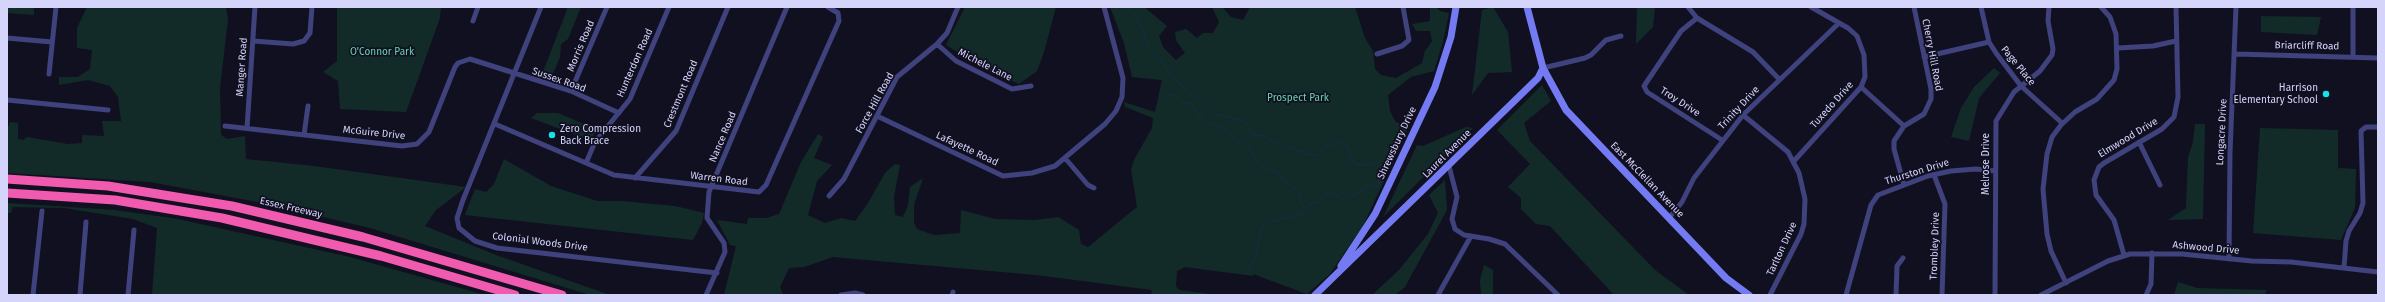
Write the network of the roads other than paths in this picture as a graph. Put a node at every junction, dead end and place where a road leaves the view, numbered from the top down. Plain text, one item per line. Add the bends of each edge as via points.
1 (56, 7) edge
2 (255, 7) edge
3 (312, 7) edge
4 (478, 7) edge
5 (541, 7) edge
6 (607, 7) edge
7 (669, 7) edge
8 (728, 7) edge
9 (787, 7) edge
10 (828, 7) edge
11 (958, 7) edge
12 (1104, 7) edge
13 (1403, 7) edge
14 (1456, 7) edge
15 (1527, 7) edge
16 (1688, 7) edge
17 (1812, 7) edge
18 (1914, 7) edge
19 (1981, 7) edge
20 (2049, 7) edge
21 (2101, 7) edge
22 (2176, 7) edge
23 (2236, 7) edge
24 (2353, 7) edge
25 (1697, 18) junction
26 (473, 21) dead end
27 (1839, 23) junction
28 (1621, 36) dead end
29 (7, 38) edge
30 (253, 41) junction
31 (2176, 41) junction
32 (52, 42) junction
33 (1989, 42) junction
34 (937, 44) junction
35 (2118, 48) junction
36 (1378, 54) dead end
37 (2236, 54) junction
38 (2353, 56) junction
39 (1924, 58) junction
40 (2378, 58) edge
41 (1543, 68) junction
42 (49, 74) dead end
43 (514, 74) junction
44 (1779, 79) junction
45 (1031, 86) dead end
46 (2021, 86) junction
47 (1861, 87) junction
48 (571, 91) junction
49 (7, 100) edge
50 (308, 106) dead end
51 (108, 110) dead end
52 (619, 114) junction
53 (1743, 115) junction
54 (876, 116) junction
55 (2062, 123) junction
56 (495, 124) junction
57 (225, 126) dead end
58 (1904, 126) junction
59 (2378, 127) edge
60 (247, 128) junction
61 (304, 135) junction
62 (1722, 140) junction
63 (2139, 142) junction
64 (1065, 158) junction
65 (1794, 161) junction
66 (586, 163) junction
67 (1449, 166) junction
68 (1995, 171) junction
69 (1934, 175) junction
70 (635, 178) junction
71 (7, 179) edge
72 (1904, 184) junction
73 (2160, 185) dead end
74 (712, 187) junction
75 (1094, 188) dead end
76 (7, 194) edge
77 (829, 196) dead end
78 (42, 211) dead end
79 (1669, 218) junction
80 (86, 222) dead end
81 (1368, 226) junction
82 (134, 230) dead end
83 (1380, 234) junction
84 (1471, 236) junction
85 (2152, 253) junction
86 (2124, 255) junction
87 (1903, 258) dead end
88 (2229, 259) junction
89 (2344, 268) junction
90 (2378, 272) edge
91 (717, 273) junction
92 (1334, 278) junction
93 (2066, 283) junction
94 (1554, 294) edge
95 (33, 295) edge
96 (80, 295) edge
97 (128, 295) edge
98 (515, 295) edge
99 (562, 295) edge
100 (706, 295) edge
101 (841, 295) edge
102 (863, 295) edge
103 (1316, 295) edge
104 (1438, 295) edge
105 (1749, 295) edge
106 (1770, 295) edge
107 (1846, 295) edge
108 (1896, 295) edge
109 (1942, 295) edge
110 (1995, 295) edge
111 (2041, 295) edge
112 (2146, 295) edge

1 - 32 street
2 - 30 street, Manger Road
3 - 30 street via 310,33 304,41 293,44
4 - 26 street
5 - 43 street, Colonial Woods Drive
6 - 48 street, Morris Road
7 - 52 street, Hunterdon Road via 630,99
8 - 70 street, Crestmont Road via 676,131
9 - 74 street, Nance Road
10 - 74 street, Warren Road via 838,13 839,17 766,185 759,192
11 - 34 street, Force Hill Road via 947,33
12 - 64 street, Lafayette Road via 1123,78 1122,97 1116,111 1105,124
13 - 36 street via 1409,40 1402,46
14 - 81 street, Shrewsbury Drive via 1441,73
15 - 41 street
16 - 25 street
17 - 27 street, Tuxedo Drive
18 - 39 street, Cherry Hill Road
19 - 33 street, Page Place
20 - 46 street, Melrose Drive via 2052,55 2040,71
21 - 35 street via 2114,25
22 - 31 street, Elmwood Drive
23 - 37 street, Longacre Drive
24 - 38 street
25 - 44 street via 1753,52
25 - 62 street, Troy Drive via 1681,31 1644,86 1647,92
27 - 44 street, Trinity Drive
27 - 47 street, Tuxedo Drive via 1853,32 1862,48 1865,70
28 - 41 street via 1606,40 1585,58
29 - 32 street
30 - 60 street, Manger Road
31 - 35 street via 2138,48
31 - 63 street, Elmwood Drive via 2176,111 2166,126
32 - 42 street
33 - 39 street
33 - 46 street, Page Place
34 - 45 street, Michele Lane via 956,61 1012,89
34 - 54 street, Force Hill Road via 897,77
35 - 55 street via 2117,69 2108,88 2097,99
37 - 38 street, Briarcliff Road
37 - 88 street, Longacre Drive via 2230,152
38 - 40 street, Briarcliff Road
39 - 58 street, Cherry Hill Road via 1931,99 1924,114
41 - 67 street, Laurel Avenue via 1538,78
41 - 79 street, East McClellan Avenue via 1566,110
43 - 48 street, Sussex Road
43 - 56 street, Colonial Woods Drive
43 - 61 street, McGuire Drive via 470,59 458,63 429,132 417,144 402,146
44 - 53 street, Trinity Drive
46 - 55 street, Page Place
46 - 68 street, Melrose Drive via 2007,102 1996,121
47 - 58 street
47 - 65 street, Tuxedo Drive
48 - 52 street, Sussex Road
49 - 51 street
50 - 61 street
52 - 66 street, Hunterdon Road via 595,142
53 - 62 street, Trinity Drive
53 - 65 street, Tarlton Drive via 1778,143
54 - 64 street, Lafayette Road via 1003,176 1032,173 1055,166
54 - 77 street, Force Hill Road via 844,179
55 - 93 street via 2054,132 2049,145 2043,190 2049,245
56 - 66 street, Warren Road
56 - 91 street, Colonial Woods Drive via 457,218 459,228 475,240 497,248
57 - 60 street, McGuire Drive
58 - 72 street, Cherry Hill Road via 1894,144
59 - 89 street via 2366,127 2361,131 2363,203 2346,241
60 - 61 street, McGuire Drive
62 - 79 street, Trinity Drive
63 - 73 street
63 - 86 street, Elmwood Drive via 2099,167 2094,180 2096,196 2114,220
64 - 75 street via 1088,185
65 - 106 street, Tarlton Drive via 1805,198 1804,224
66 - 70 street, Warren Road via 614,175
67 - 83 street, Laurel Avenue
67 - 84 street via 1457,197 1452,223 1458,232
68 - 69 street, Thurston Drive via 1964,169
68 - 110 street, Melrose Drive
69 - 72 street, Thurston Drive
69 - 109 street, Trombley Drive via 1945,204
70 - 74 street, Warren Road
71 - 99 highway, Essex Freeway via 108,186 232,206 385,242
72 - 107 street, Thurston Drive via 1878,195 1871,205
74 - 91 street, Nance Road via 707,218 724,243 725,252
76 - 98 highway via 115,200 222,218 388,258
78 - 95 street
79 - 105 street, East McClellan Avenue via 1734,285
80 - 96 street
81 - 83 street
81 - 92 street, Shrewsbury Drive
82 - 97 street
83 - 92 street, Laurel Avenue
84 - 94 street via 1505,244
84 - 104 street
85 - 86 street, Ashwood Drive
85 - 88 street, Ashwood Drive
85 - 112 street via 2151,284
86 - 93 street, Ashwood Drive
87 - 108 street via 1897,266
88 - 89 street, Ashwood Drive
89 - 90 street, Ashwood Drive
91 - 100 street, Nance Road
92 - 103 street, Laurel Avenue
93 - 111 street, Ashwood Drive
101 - 102 street

